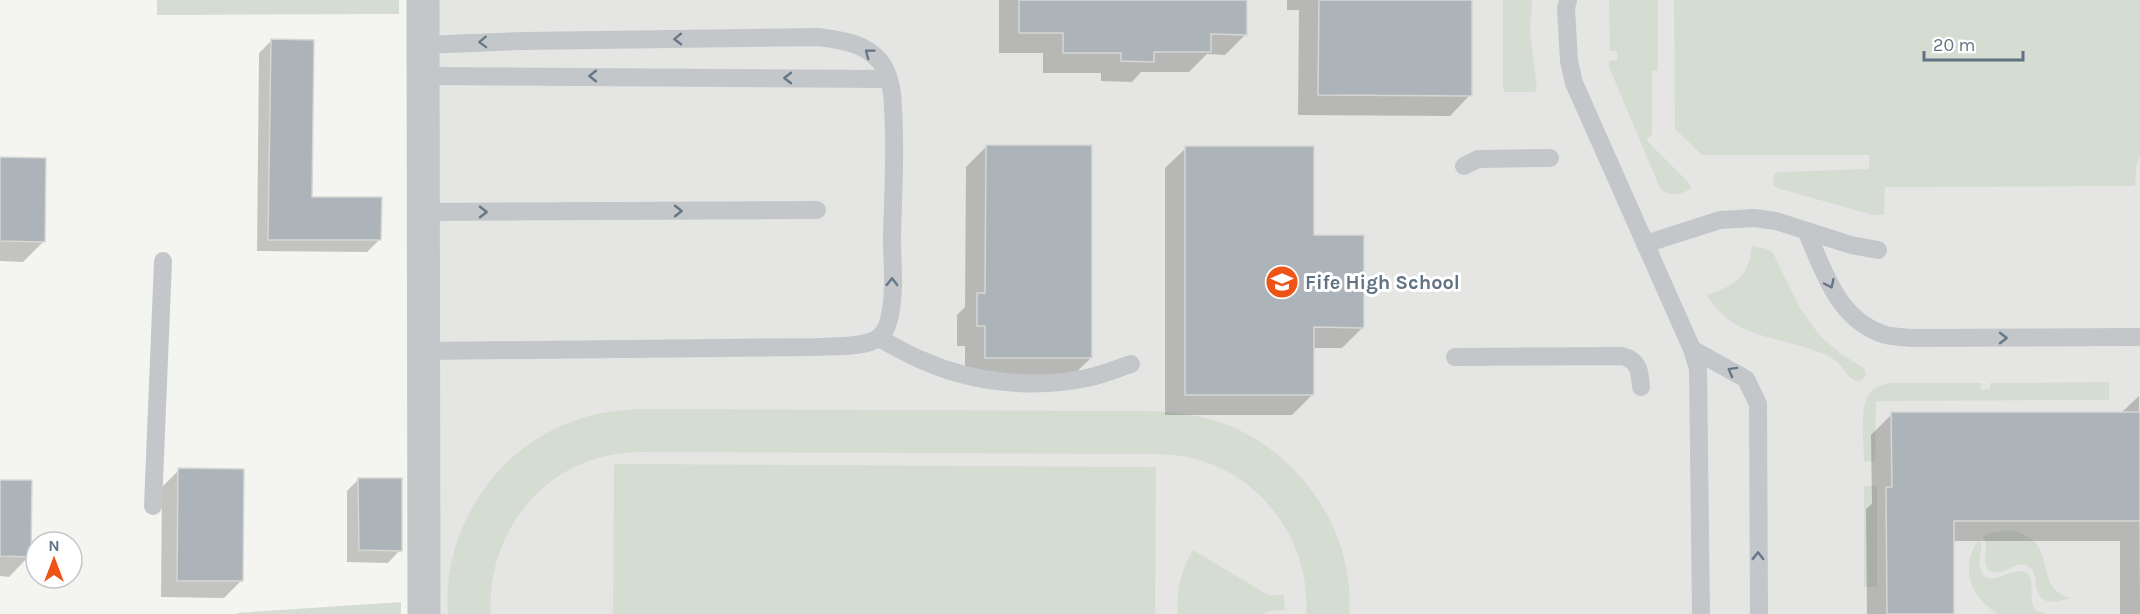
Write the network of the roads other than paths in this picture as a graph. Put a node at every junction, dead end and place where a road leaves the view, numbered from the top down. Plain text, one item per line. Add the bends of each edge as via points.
1 (423, 0) edge
2 (1568, 0) edge
3 (424, 60) junction
4 (888, 79) junction
5 (1550, 158) dead end
6 (1464, 166) dead end
7 (817, 210) dead end
8 (424, 212) junction
9 (1806, 231) junction
10 (1645, 244) junction
11 (1878, 250) dead end
12 (164, 261) dead end
13 (2140, 337) edge
14 (879, 338) junction
15 (1692, 349) junction
16 (424, 351) junction
17 (1455, 357) dead end
18 (1131, 364) dead end
19 (1641, 387) dead end
20 (153, 506) dead end
21 (424, 614) edge
22 (1701, 614) edge
23 (1759, 614) edge

1 - 3 street
2 - 10 lane via 1569,61 1574,83
4 -> 3 lane
4 -> 3 lane via 880,62 865,48 818,38 522,41
3 - 8 street
14 -> 4 lane via 888,325 892,292 893,109
5 - 6 lane via 1478,159
8 -> 7 lane
8 - 16 street
9 - 10 lane via 1776,221 1738,218
9 - 11 lane
9 -> 13 lane via 1845,310 1881,333 1912,338
10 - 15 lane
12 - 20 lane
14 - 16 lane via 816,347
14 - 18 lane via 939,367 1012,382 1089,378
15 - 22 lane via 1698,369
23 -> 15 lane via 1758,404 1746,379
16 - 21 street
17 - 19 lane via 1622,356 1636,363

